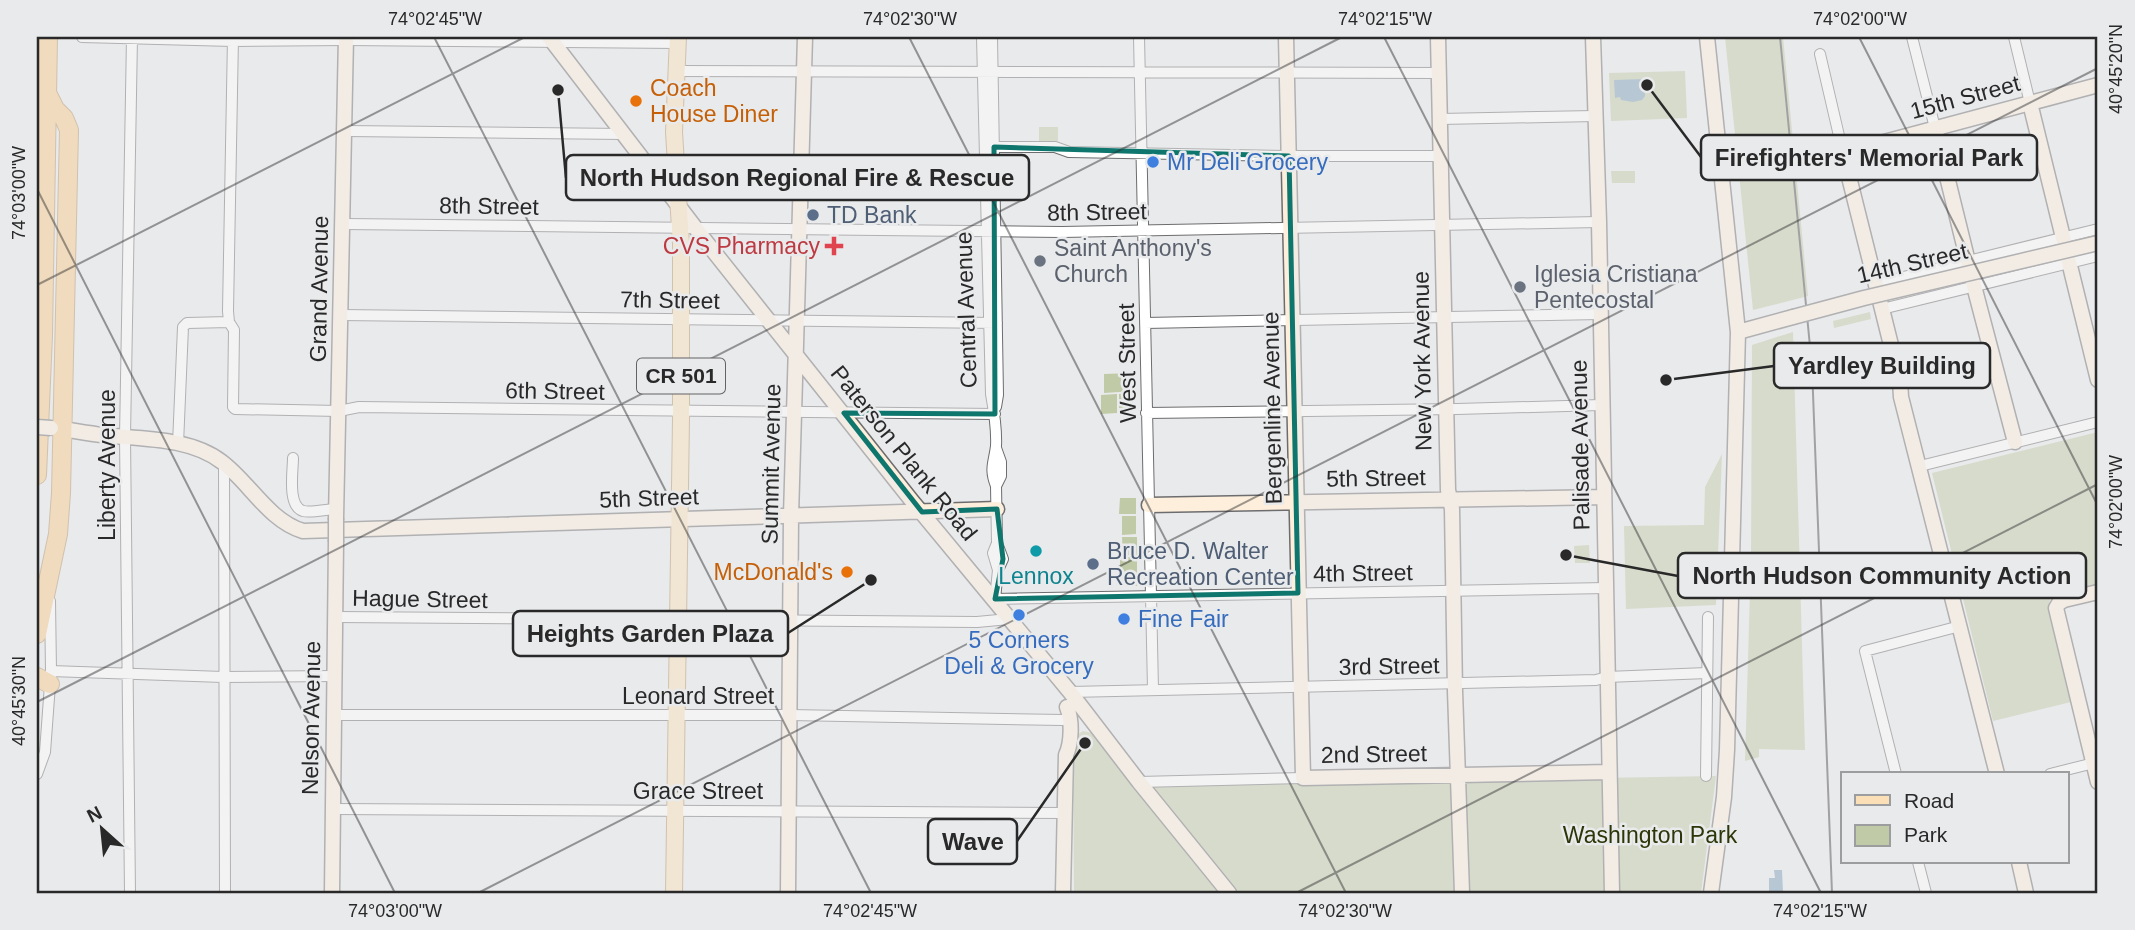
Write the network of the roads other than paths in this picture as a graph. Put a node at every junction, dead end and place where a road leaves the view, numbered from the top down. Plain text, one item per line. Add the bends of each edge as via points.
1 (48, 37) edge
2 (82, 37) edge
3 (804, 37) edge
4 (982, 37) edge
5 (992, 37) edge
6 (1139, 37) edge
7 (1286, 37) edge
8 (1438, 37) edge
9 (1593, 37) edge
10 (1707, 37) edge
11 (1912, 37) edge
12 (2014, 37) edge
13 (132, 38) edge
14 (346, 38) edge
15 (233, 39) edge
16 (551, 39) edge
17 (678, 40) edge
18 (1820, 54) dead end
19 (676, 71) junction
20 (804, 71) junction
21 (987, 72) junction
22 (1140, 72) junction
23 (1287, 74) junction
24 (1438, 74) junction
25 (2098, 85) edge
26 (47, 93) junction
27 (2030, 103) junction
28 (1595, 116) junction
29 (1440, 119) junction
30 (1935, 128) junction
31 (345, 131) junction
32 (624, 134) junction
33 (990, 147) junction
34 (1142, 153) junction
35 (1843, 153) junction
36 (1289, 156) junction
37 (1440, 156) junction
38 (679, 205) junction
39 (1599, 222) junction
40 (344, 223) junction
41 (1441, 225) junction
42 (688, 228) junction
43 (1291, 228) junction
44 (800, 229) junction
45 (1144, 230) junction
46 (2098, 230) edge
47 (991, 231) junction
48 (2063, 239) junction
49 (2098, 243) edge
50 (2098, 256) edge
51 (1968, 262) junction
52 (2069, 263) junction
53 (1875, 285) junction
54 (1974, 286) junction
55 (1882, 309) junction
56 (1600, 314) junction
57 (341, 315) junction
58 (1444, 318) junction
59 (681, 320) junction
60 (796, 320) junction
61 (1294, 320) junction
62 (769, 321) junction
63 (229, 322) junction
64 (993, 323) junction
65 (1145, 323) junction
66 (1738, 332) junction
67 (796, 355) junction
68 (2098, 380) edge
69 (1601, 405) junction
70 (1445, 409) junction
71 (339, 411) junction
72 (1295, 411) junction
73 (681, 412) junction
74 (795, 413) junction
75 (844, 413) junction
76 (1146, 413) junction
77 (995, 414) junction
78 (2098, 422) edge
79 (51, 428) edge
80 (125, 438) junction
81 (2015, 442) junction
82 (178, 444) junction
83 (293, 458) dead end
84 (224, 463) junction
85 (1920, 466) junction
86 (37, 475) edge
87 (1604, 497) junction
88 (1450, 500) junction
89 (1296, 502) junction
90 (1149, 505) junction
91 (997, 509) junction
92 (922, 512) junction
93 (336, 513) junction
94 (791, 516) junction
95 (679, 520) junction
96 (336, 542) joint
97 (50, 578) junction
98 (1606, 589) junction
99 (1454, 592) junction
100 (2098, 592) edge
101 (1298, 593) junction
102 (1152, 598) junction
103 (995, 599) junction
104 (335, 617) junction
105 (1708, 617) dead end
106 (1009, 619) junction
107 (677, 621) junction
108 (791, 621) junction
109 (1960, 626) junction
110 (37, 634) edge
111 (129, 673) junction
112 (1707, 673) junction
113 (334, 676) junction
114 (46, 677) edge
115 (223, 677) junction
116 (1608, 677) junction
117 (1455, 684) junction
118 (1300, 688) junction
119 (1153, 689) junction
120 (1070, 692) junction
121 (1065, 714) junction
122 (334, 715) junction
123 (676, 715) junction
124 (790, 715) junction
125 (1095, 725) junction
126 (1069, 738) junction
127 (1066, 755) junction
128 (2096, 763) edge
129 (1609, 772) junction
130 (1895, 772) edge
131 (1996, 772) edge
132 (2058, 772) edge
133 (37, 774) edge
134 (1459, 775) junction
135 (1706, 776) dead end
136 (1303, 778) junction
137 (1139, 782) junction
138 (2098, 782) edge
139 (333, 808) junction
140 (789, 810) junction
141 (675, 811) junction
142 (1064, 813) junction
143 (1919, 864) edge
144 (2019, 864) edge
145 (130, 893) edge
146 (225, 893) edge
147 (332, 893) edge
148 (674, 893) edge
149 (788, 893) edge
150 (1063, 893) edge
151 (1229, 893) edge
152 (1462, 893) edge
153 (1612, 893) edge
154 (1711, 893) edge
155 (1926, 893) edge
156 (2026, 893) edge

1 - 26 highway
2 - 13 street
3 - 20 street, Summit Avenue
4 - 21 street, Central Avenue
5 - 21 street, Central Avenue
6 - 22 street, West Street
7 - 23 street, Bergenline Avenue
8 - 24 street, New York Avenue
9 - 28 street, Palisade Avenue
10 - 66 street
11 - 30 street
12 - 27 street
13 - 15 street
13 - 80 street, Liberty Avenue
14 - 15 street
14 - 16 street
14 - 31 street, Grand Avenue
15 - 63 street
16 - 17 street
16 - 32 street
17 - 19 main road, CR 501
18 - 35 street
19 - 20 street
19 - 38 main road, CR 501
20 - 21 street
20 - 44 street, Summit Avenue
21 - 22 street
21 - 33 street, Central Avenue
22 - 23 street
22 - 34 street, West Street
23 - 24 street
23 - 36 street, Bergenline Avenue
24 - 29 street, New York Avenue
25 - 27 street, 15th Street
26 - 79 highway via 69,130
26 - 86 highway
27 - 30 street, 15th Street
27 - 48 street
28 - 29 street
28 - 39 street, Palisade Avenue
29 - 37 street, New York Avenue
30 - 35 street, 15th Street
30 - 51 street
31 - 32 street
31 - 40 street, Grand Avenue
32 - 38 street
33 - 34 street
33 - 47 street, Central Avenue
34 - 36 street
34 - 45 street, West Street
35 - 53 street
36 - 37 street
36 - 43 street, Bergenline Avenue
37 - 41 street, New York Avenue
38 - 42 main road, CR 501
39 - 41 street, 8th Street
39 - 56 street, Palisade Avenue
40 - 42 street, 8th Street
40 - 57 street, Grand Avenue
41 - 43 street, 8th Street
41 - 58 street, New York Avenue
42 - 44 street, 8th Street
42 - 59 main road, CR 501
42 - 62 street, Paterson Plank Road
43 - 45 street, 8th Street
43 - 61 street, Bergenline Avenue
44 - 47 street, 8th Street
44 - 60 street, Summit Avenue
45 - 47 street, 8th Street
45 - 65 street, West Street
46 - 48 street, 14th Street
47 - 64 street, Central Avenue
48 - 51 street, 14th Street
48 - 52 street
49 - 66 street, 14th Street, bridge
50 - 52 street, 14th Street
51 - 53 street, 14th Street
51 - 54 street
52 - 54 street, 14th Street
52 - 68 street
53 - 55 street
54 - 55 street, 14th Street
54 - 81 street
55 - 85 street
56 - 58 street
56 - 69 street, Palisade Avenue
57 - 59 street, 7th Street
57 - 71 street, Grand Avenue
58 - 61 street
58 - 70 street, New York Avenue
59 - 62 street, 7th Street
59 - 73 main road, CR 501
60 - 62 street, 7th Street
60 - 64 street, 7th Street
60 - 67 street, Summit Avenue
61 - 65 street
61 - 72 street, Bergenline Avenue
62 - 67 street, Paterson Plank Road
63 - 71 street, 6th Street via 234,330 233,407
63 - 82 street via 187,323 183,327
64 - 77 street, Central Avenue
65 - 76 street, West Street
66 - 154 street via 1727,750
67 - 74 street, Summit Avenue
67 - 75 street, Paterson Plank Road
69 - 70 street
69 - 87 street, Palisade Avenue
70 - 72 street
70 - 88 street, New York Avenue
71 - 73 street, 6th Street via 359,407
71 - 93 street, Grand Avenue
72 - 76 street
72 - 89 street, Bergenline Avenue
73 - 74 street, 6th Street
73 - 95 main road, CR 501
74 - 75 street, 6th Street
74 - 94 street, Summit Avenue
75 - 77 street, 6th Street
75 - 92 street, Paterson Plank Road
76 - 90 street, West Street
77 - 91 street, Central Avenue via 1001,462
78 - 81 street
79 - 80 street
79 - 97 highway via 60,507
80 - 82 street
80 - 111 street, Liberty Avenue
81 - 85 street
82 - 84 street
83 - 93 street via 292,494 298,508
84 - 95 street, 5th Street via 279,517 303,531
84 - 115 street
85 - 109 street
87 - 88 street, 5th Street
87 - 98 street, Palisade Avenue
88 - 89 street, 5th Street
88 - 99 street, New York Avenue
89 - 90 street, 5th Street
89 - 101 street, Bergenline Avenue
90 - 102 street, West Street
91 - 92 street, 5th Street
91 - 103 street, Central Avenue via 997,543 1003,559
92 - 94 street, 5th Street
92 - 103 street, Paterson Plank Road
93 - 96 street, Grand Avenue, bridge
94 - 95 street, 5th Street
94 - 108 street, Summit Avenue
95 - 107 main road, CR 501
96 - 104 street, Nelson Avenue
97 - 110 highway
97 - 114 street
98 - 99 street, 4th Street
98 - 116 street, Palisade Avenue
99 - 101 street, 4th Street
99 - 117 street, New York Avenue
100 - 128 street via 2064,600 2056,612
101 - 102 street, 4th Street
101 - 118 street, Bergenline Avenue
102 - 103 street, 4th Street
102 - 119 street, West Street
103 - 106 street, Paterson Plank Road
104 - 107 street, Hague Street
104 - 113 street, Nelson Avenue
105 - 112 street
106 - 108 street, Hague Street
106 - 120 street, Paterson Plank Road
107 - 108 street, Hague Street
107 - 123 main road, CR 501
108 - 124 street, Summit Avenue
109 - 130 street via 1865,651
109 - 131 street
111 - 114 street
111 - 115 street
111 - 145 street, Liberty Avenue
112 - 116 street, 3rd Street
112 - 135 street
113 - 115 street
113 - 122 street, Nelson Avenue
114 - 133 street via 45,752
115 - 146 street
116 - 117 street, 3rd Street
116 - 129 street, Palisade Avenue
117 - 118 street, 3rd Street
117 - 134 street, New York Avenue
118 - 119 street, 3rd Street
118 - 136 street, Bergenline Avenue
119 - 120 street, 3rd Street
120 - 121 street
120 - 125 street, Paterson Plank Road
121 - 124 street, Leonard Street
121 - 126 street via 1070,715
121 - 127 street
122 - 123 street, Leonard Street
122 - 139 street, Nelson Avenue
123 - 124 street, Leonard Street
123 - 141 main road, CR 501
124 - 140 street, Summit Avenue
125 - 126 street via 1073,731
125 - 137 street, Paterson Plank Road
126 - 127 street
127 - 142 street
128 - 132 street
128 - 138 street
129 - 134 street, 2nd Street
129 - 153 street, Palisade Avenue
134 - 136 street, 2nd Street
134 - 152 street, New York Avenue
136 - 137 street, 2nd Street
137 - 151 street, Paterson Plank Road
139 - 141 street, Grace Street
139 - 147 street, Nelson Avenue
140 - 141 street, Grace Street
140 - 142 street, Grace Street
140 - 149 street, Summit Avenue
141 - 148 main road, CR 501
142 - 150 street
143 - 155 street
144 - 156 street

